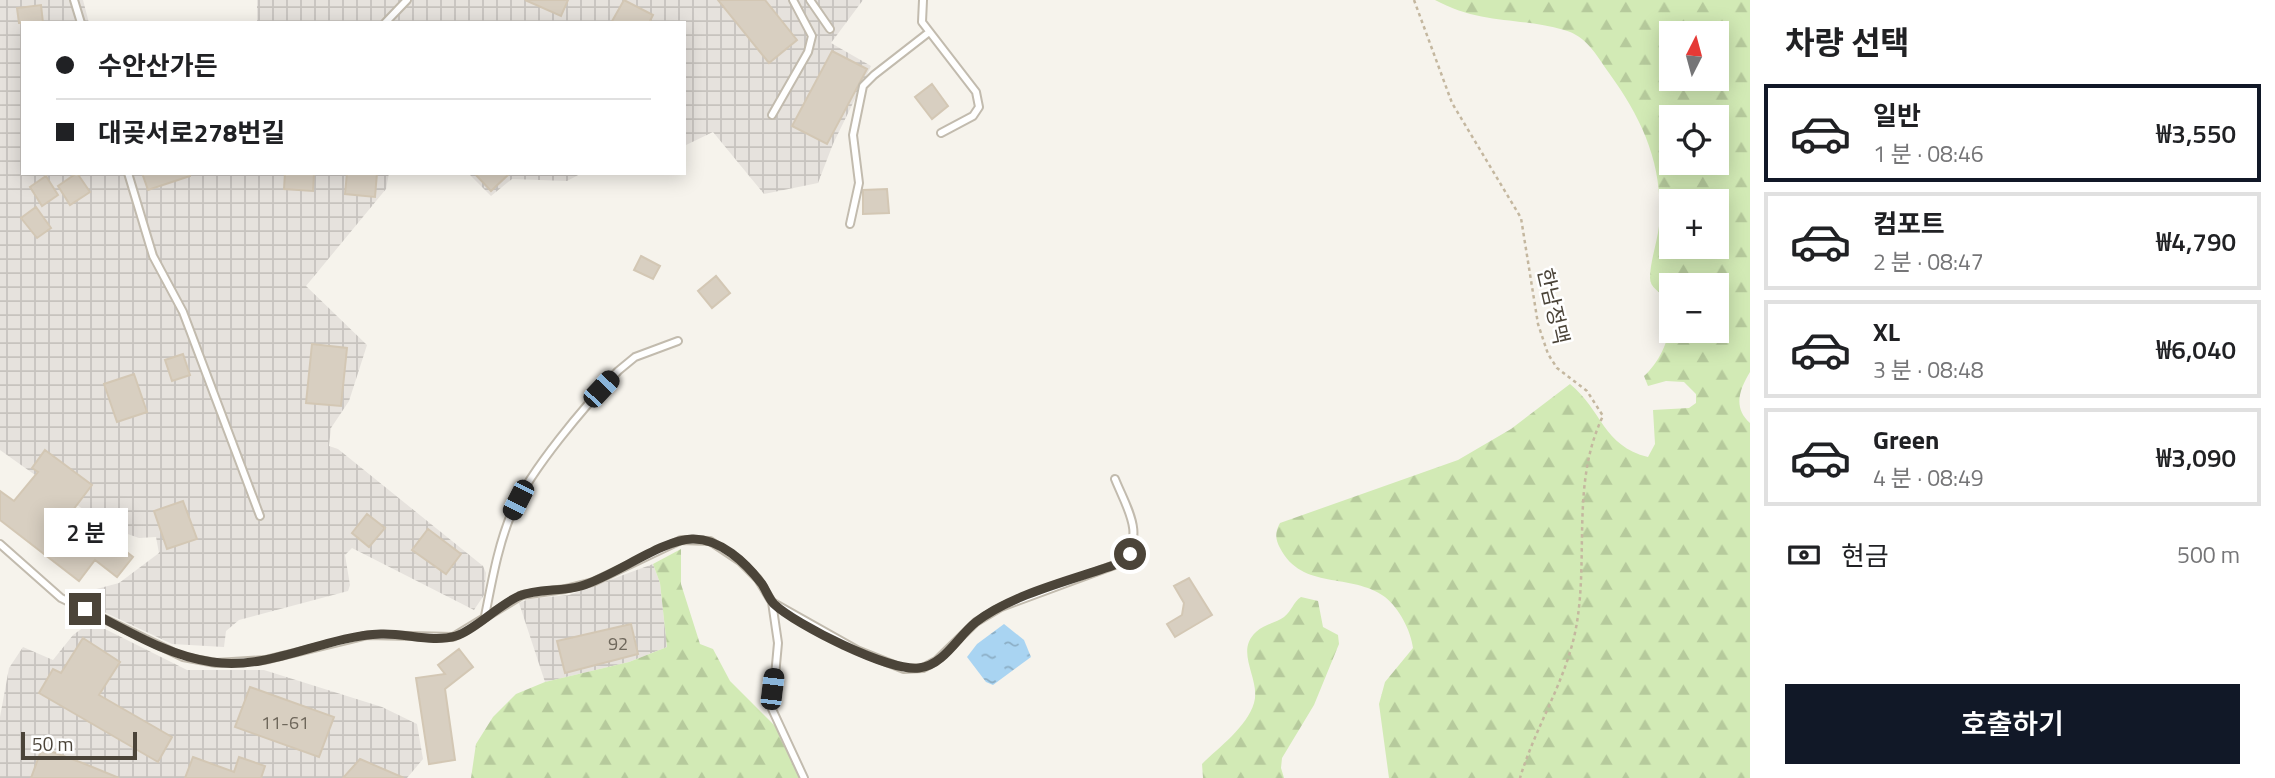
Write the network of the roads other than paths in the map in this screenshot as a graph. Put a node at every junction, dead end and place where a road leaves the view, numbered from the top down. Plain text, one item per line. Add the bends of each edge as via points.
1 (75, 0) edge
2 (407, 0) edge
3 (793, 0) edge
4 (810, 0) edge
5 (923, 0) edge
6 (80, 21) edge
7 (387, 21) edge
8 (830, 29) dead end
9 (929, 33) junction
10 (772, 115) dead end
11 (941, 133) dead end
12 (129, 175) edge
13 (850, 224) dead end
14 (678, 341) dead end
15 (1115, 479) dead end
16 (260, 516) dead end
17 (0, 544) edge
18 (772, 602) junction
19 (485, 616) junction
20 (804, 778) edge

1 - 6 lane
2 - 7 lane
3 - 10 lane via 812,36 808,52
4 - 8 lane
5 - 9 lane via 922,22
9 - 11 lane via 976,92 979,107 973,116
9 - 13 lane via 863,86 853,135 859,183
12 - 16 lane via 153,256 198,349
14 - 19 lane via 635,357 618,371 525,487 495,564
15 - 18 lane via 1136,540 1130,554 1120,563 1001,607 976,622 923,668 904,669 859,652
17 - 19 lane via 61,598 183,657 216,663 265,660 368,635 453,637
18 - 19 lane via 740,561 710,541 695,539 681,540 580,586 522,595
18 - 20 lane via 778,643 772,709

